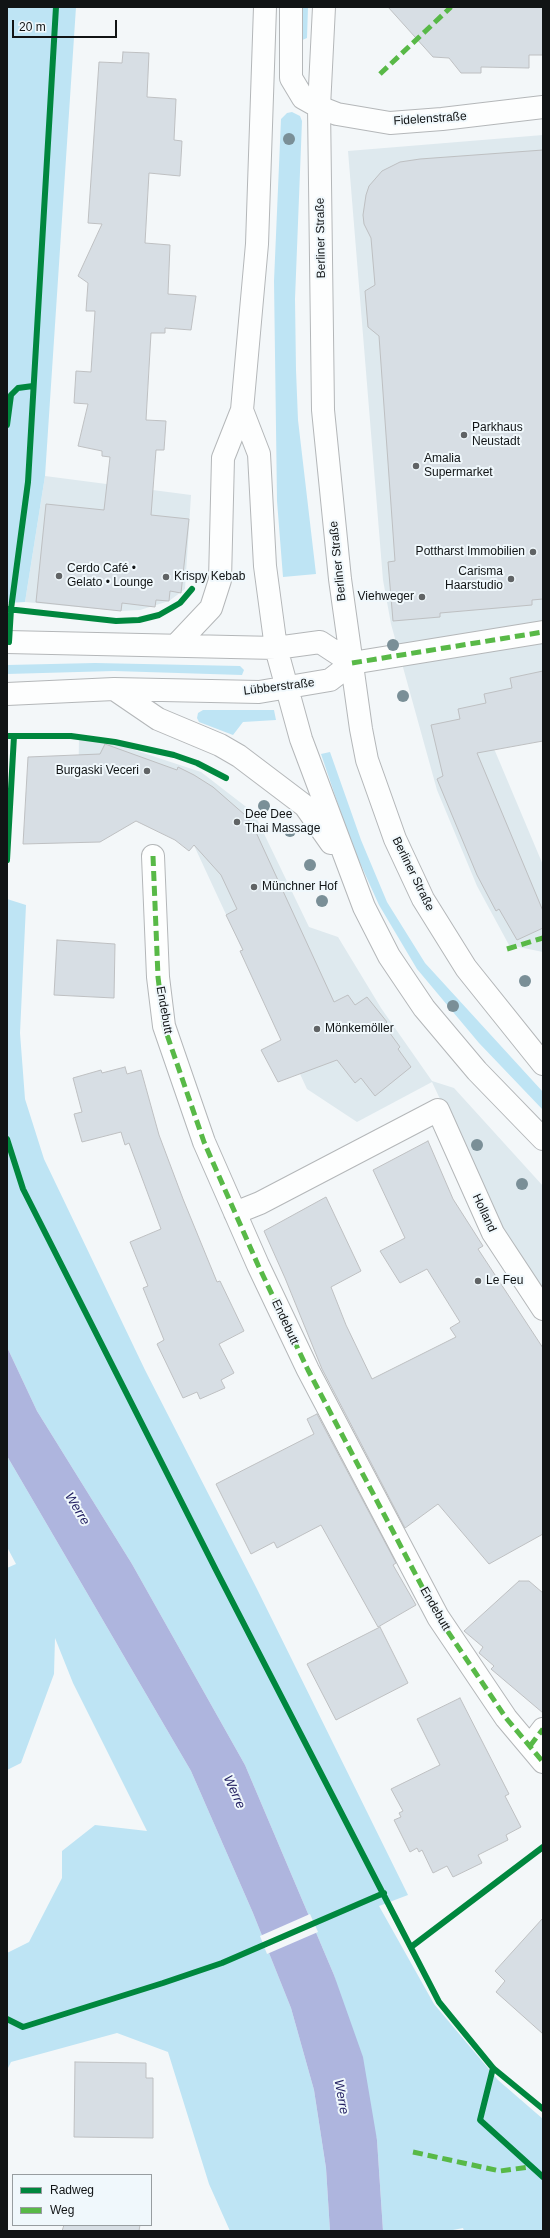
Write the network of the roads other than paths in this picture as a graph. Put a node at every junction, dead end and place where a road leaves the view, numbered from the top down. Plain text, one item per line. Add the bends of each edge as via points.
1 (265, 7) edge
2 (291, 7) edge
3 (324, 7) edge
4 (319, 107) junction
5 (543, 107) edge
6 (242, 410) junction
7 (543, 632) edge
8 (7, 642) edge
9 (177, 644) junction
10 (276, 648) junction
11 (352, 663) junction
12 (286, 687) junction
13 (114, 689) junction
14 (7, 694) edge
15 (153, 856) dead end
16 (347, 867) junction
17 (543, 1064) edge
18 (543, 1139) edge
19 (235, 1213) junction
20 (543, 1309) edge
21 (539, 1746) edge

1 - 6 main road via 257,244
2 - 4 main road, Fidelenstraße via 291,78 303,98
3 - 4 main road, Berliner Straße
4 - 5 main road, Fidelenstraße via 337,114 390,123
4 - 11 main road, Berliner Straße via 323,410 340,579
6 - 9 main road via 223,458 222,568 219,590 211,608
6 - 10 main road via 259,454 265,566
7 - 11 main road, Lübberstraße
8 - 9 main road
9 - 10 main road
10 - 11 main road via 320,642
10 - 12 main road
11 - 12 main road, Lübberstraße via 330,680
11 - 17 main road, Berliner Straße via 367,760 395,839 423,899 466,968
12 - 13 main road, Lübberstraße via 259,692
12 - 16 main road via 301,739
13 - 14 main road, Lübberstraße
13 - 16 main road via 158,719 220,745 245,760 305,806
15 - 19 main road, Endebutt via 158,977 164,1026 204,1142
16 - 18 main road via 389,956 424,1008 478,1071
19 - 20 main road, Holland via 260,1203 438,1110 493,1233
19 - 21 main road, Endebutt via 308,1370 438,1617 506,1718

